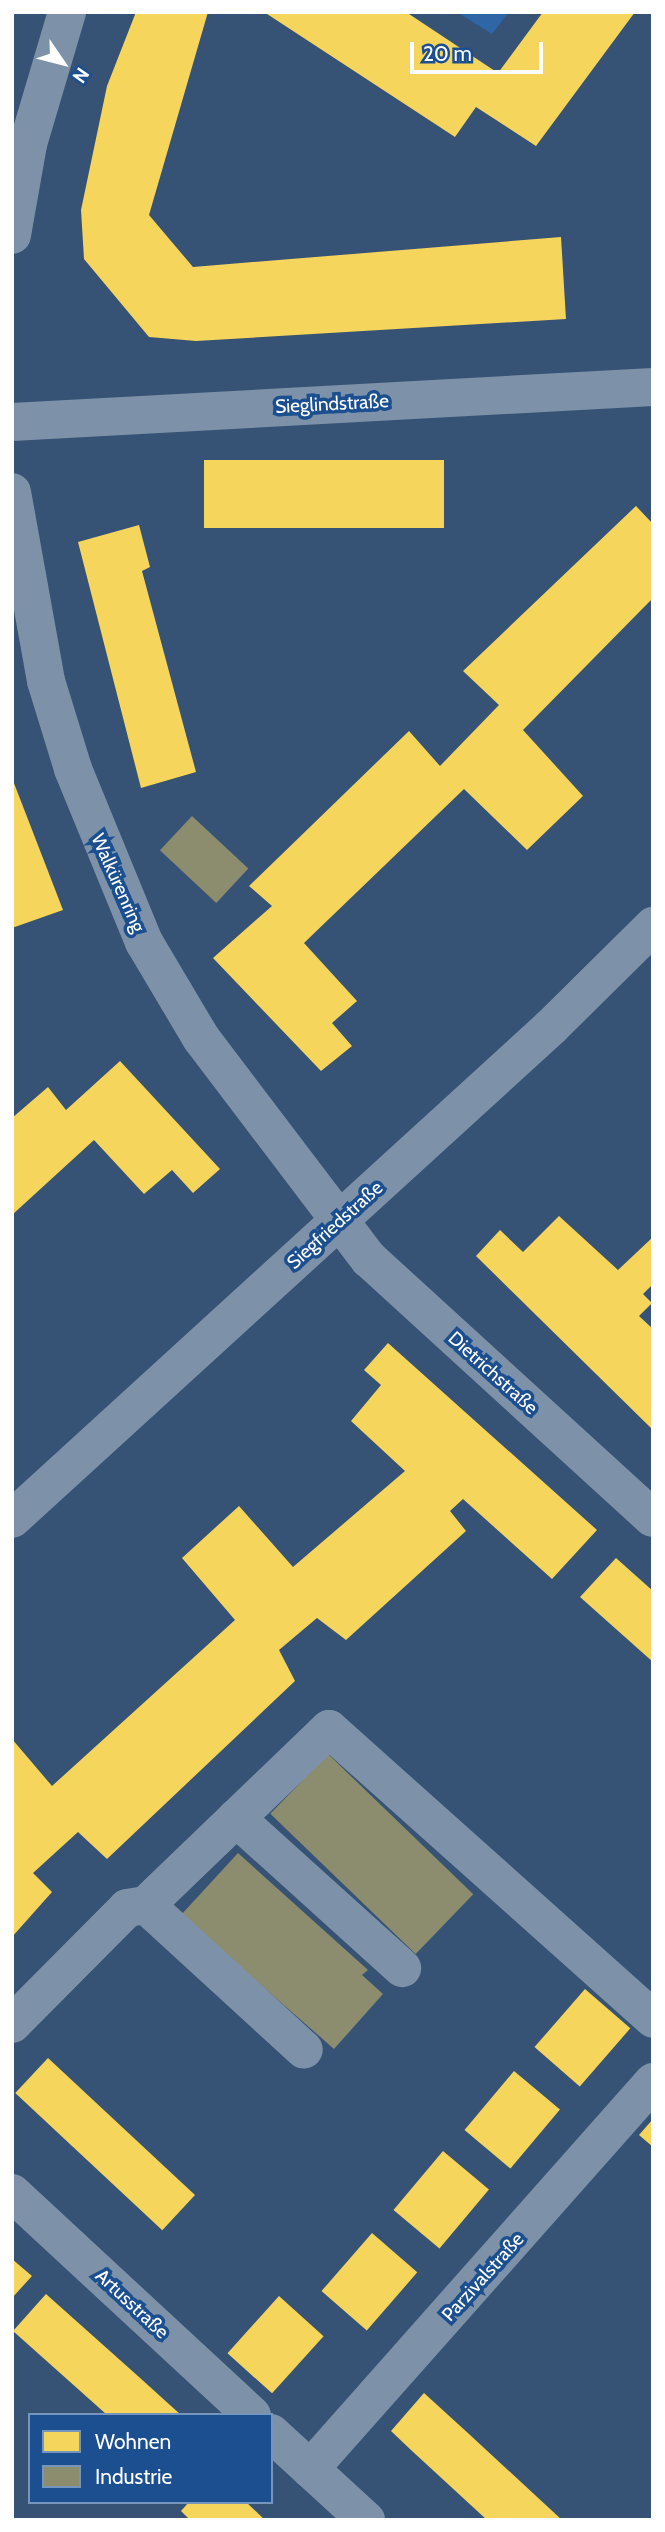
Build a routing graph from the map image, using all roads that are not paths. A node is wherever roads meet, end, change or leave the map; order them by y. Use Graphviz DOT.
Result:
graph roads {
  1 [pos="66,12"];
  2 [pos="12,235"];
  3 [pos="653,387"];
  4 [pos="12,422"];
  5 [pos="12,492"];
  6 [pos="653,926"];
  7 [pos="338,1223"];
  8 [pos="653,1518"];
  9 [pos="12,1520"];
  10 [pos="236,1818"];
  11 [pos="146,1905"];
  12 [pos="402,1968"];
  13 [pos="653,2019"];
  14 [pos="12,2024"];
  15 [pos="304,2050"];
  16 [pos="653,2082"];
  17 [pos="12,2193"];
  18 [pos="250,2413"];
  19 [pos="273,2435"];
  20 [pos="310,2469"];
  21 [pos="366,2520"];
  1 -- 2 [label="street"];
  3 -- 4 [label="street, Sieglindstraße"];
  5 -- 7 [label="street, Walkürenring"];
  6 -- 7 [label="street, Siegfriedstraße"];
  7 -- 8 [label="street, Dietrichstraße"];
  7 -- 9 [label="street, Siegfriedstraße"];
  10 -- 11 [label="street"];
  10 -- 12 [label="street"];
  10 -- 13 [label="street"];
  11 -- 14 [label="street"];
  11 -- 15 [label="street"];
  16 -- 20 [label="street, Parzivalstraße"];
  17 -- 18 [label="street, Artusstraße"];
  19 -- 20 [label="street"];
  20 -- 21 [label="street"];
}
